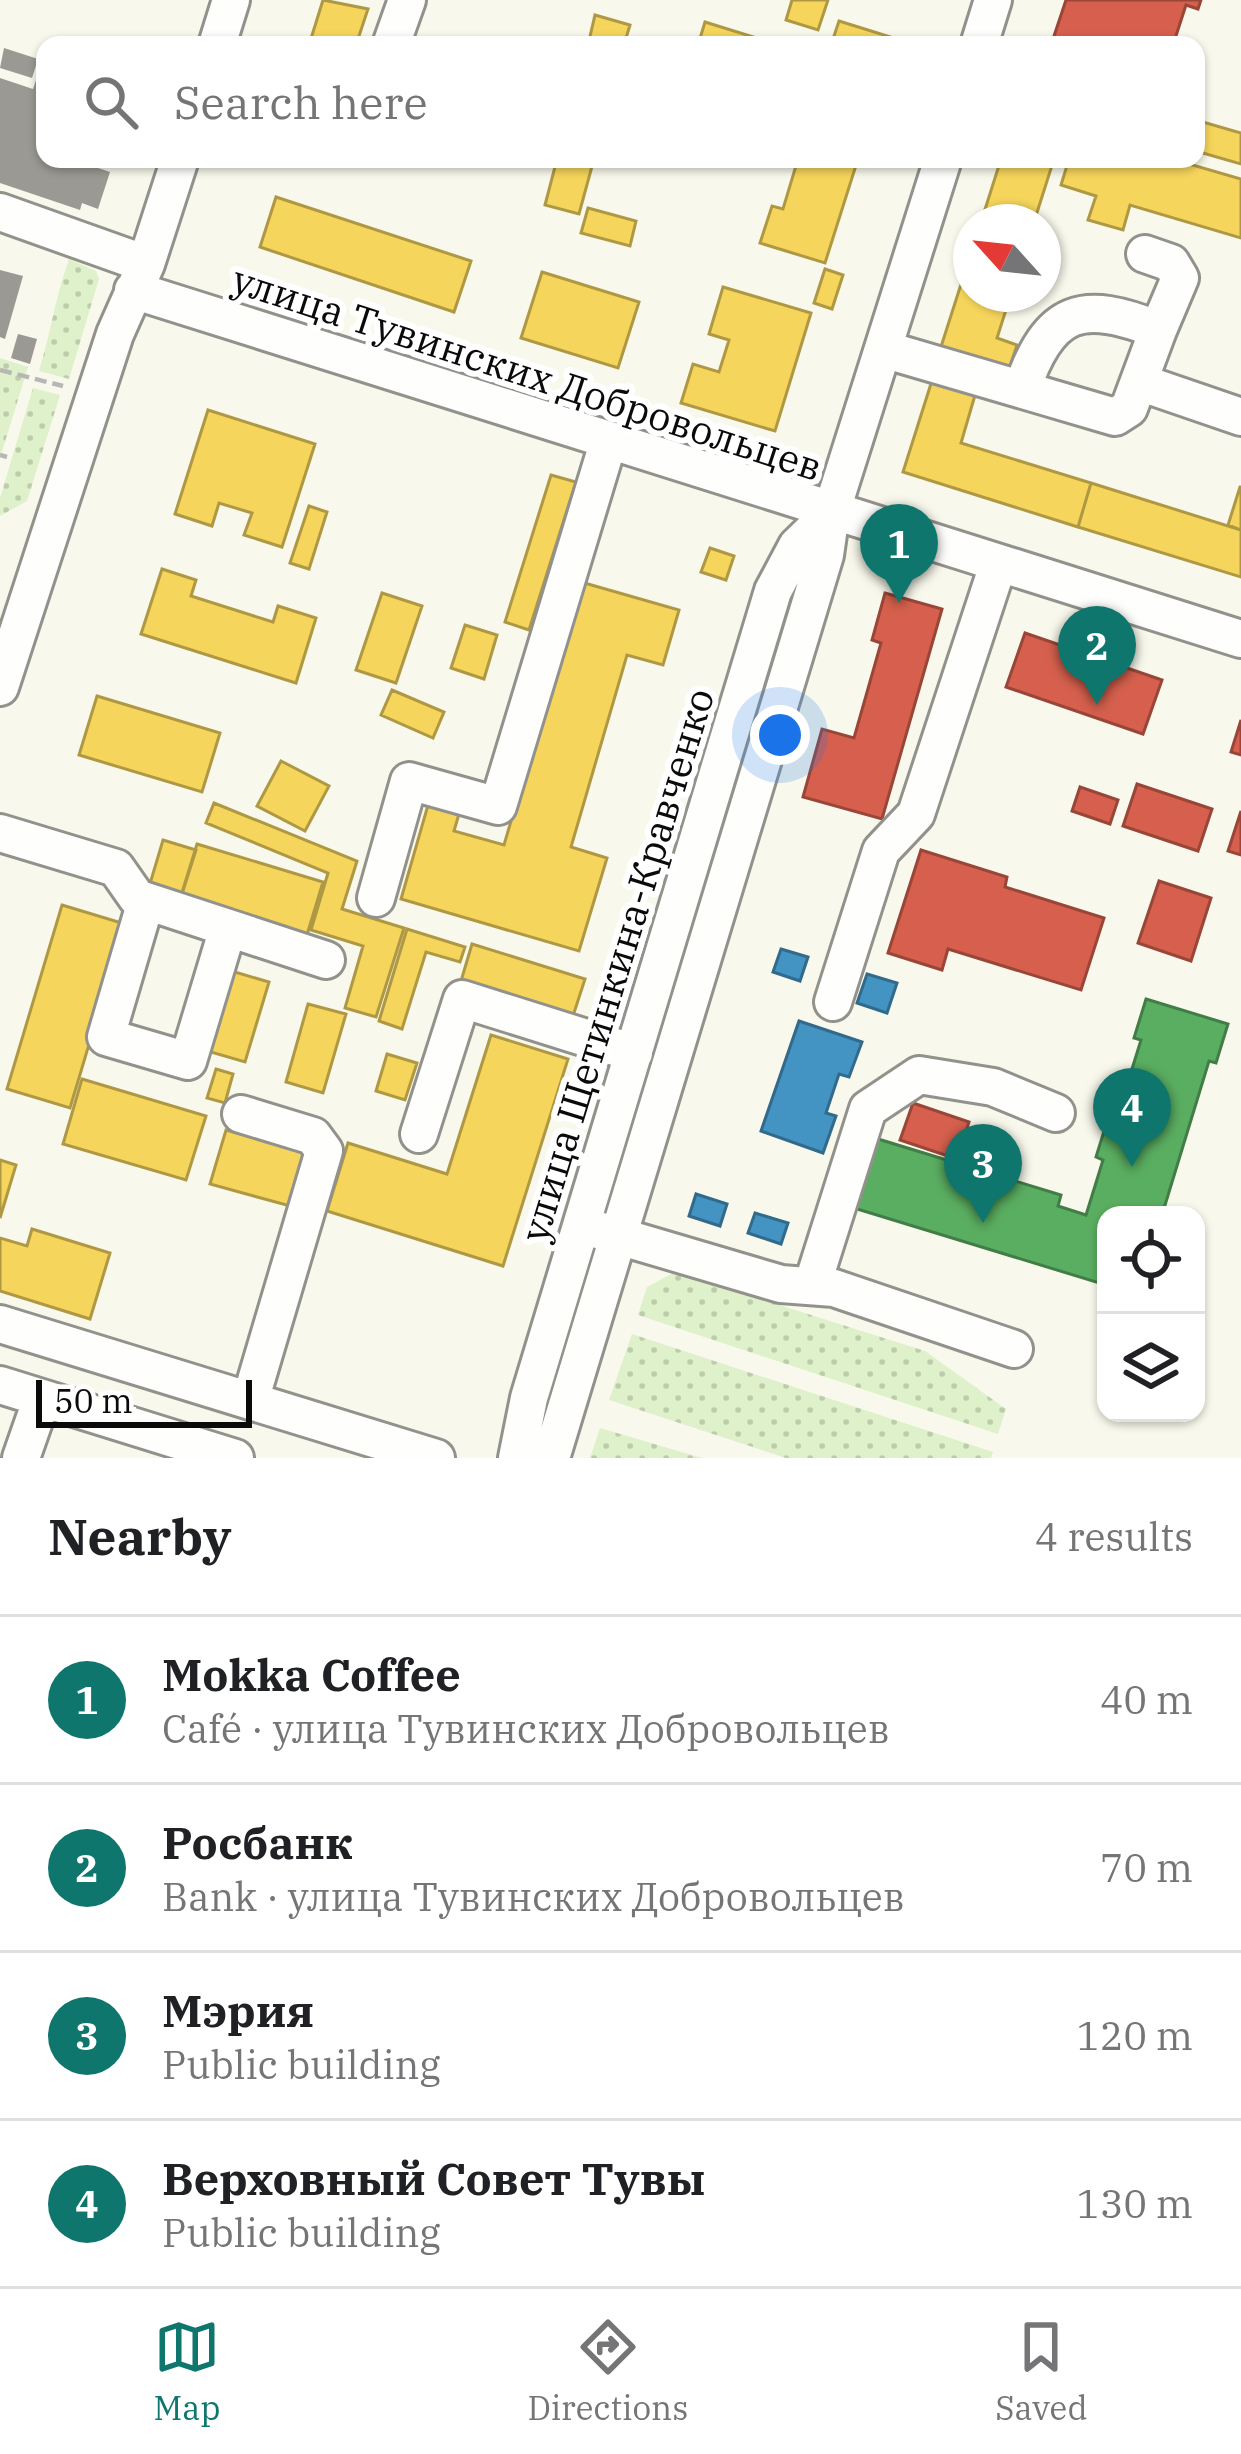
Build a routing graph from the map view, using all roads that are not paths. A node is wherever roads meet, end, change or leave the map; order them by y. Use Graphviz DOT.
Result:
graph roads {
  1 [pos="231,0"];
  2 [pos="407,0"];
  3 [pos="993,0"];
  4 [pos="220,36"];
  5 [pos="394,36"];
  6 [pos="982,36"];
  7 [pos="177,168"];
  8 [pos="940,168"];
  9 [pos="0,212"];
  10 [pos="1145,254"];
  11 [pos="139,277"];
  12 [pos="1158,330"];
  13 [pos="883,349"];
  14 [pos="1138,382"];
  15 [pos="1022,389"];
  16 [pos="1241,417"];
  17 [pos="608,443"];
  18 [pos="831,514"];
  19 [pos="998,565"];
  20 [pos="1241,639"];
  21 [pos="0,687"];
  22 [pos="0,833"];
  23 [pos="376,898"];
  24 [pos="146,901"];
  25 [pos="228,928"];
  26 [pos="326,960"];
  27 [pos="833,1002"];
  28 [pos="634,1053"];
  29 [pos="1056,1113"];
  30 [pos="241,1114"];
  31 [pos="419,1134"];
  32 [pos="583,1225"];
  33 [pos="618,1237"];
  34 [pos="812,1286"];
  35 [pos="0,1324"];
  36 [pos="1014,1348"];
  37 [pos="0,1384"];
  38 [pos="42,1398"];
  39 [pos="250,1401"];
  40 [pos="21,1458"];
  41 [pos="235,1458"];
  42 [pos="436,1458"];
  43 [pos="517,1458"];
  44 [pos="551,1458"];
  1 -- 4 [label="street"];
  2 -- 5 [label="street"];
  3 -- 6 [label="street"];
  7 -- 11 [label="street"];
  8 -- 13 [label="street, улица Щетинкина-Кравченко"];
  9 -- 11 [label="street, улица Тувинских Добровольцев"];
  10 -- 12 [label="street"];
  11 -- 17 [label="street, улица Тувинских Добровольцев"];
  11 -- 21 [label="street"];
  12 -- 14 [label="street"];
  12 -- 15 [label="street"];
  13 -- 15 [label="street"];
  13 -- 18 [label="street, улица Щетинкина-Кравченко"];
  14 -- 15 [label="street"];
  14 -- 16 [label="street"];
  17 -- 18 [label="street, улица Тувинских Добровольцев"];
  17 -- 23 [label="street"];
  18 -- 19 [label="street, улица Тувинских Добровольцев"];
  18 -- 28 [label="street, улица Щетинкина-Кравченко"];
  18 -- 33 [label="street, улица Щетинкина-Кравченко"];
  19 -- 20 [label="street, улица Тувинских Добровольцев"];
  19 -- 27 [label="street"];
  22 -- 24 [label="street"];
  24 -- 25 [label="street"];
  24 -- 25 [label="street"];
  25 -- 26 [label="street"];
  28 -- 31 [label="street"];
  28 -- 32 [label="street, улица Щетинкина-Кравченко"];
  29 -- 34 [label="street"];
  30 -- 39 [label="street"];
  32 -- 33 [label="street"];
  32 -- 43 [label="street, улица Щетинкина-Кравченко"];
  33 -- 34 [label="street"];
  33 -- 44 [label="street, улица Щетинкина-Кравченко"];
  34 -- 36 [label="street"];
  35 -- 39 [label="street"];
  37 -- 38 [label="street"];
  38 -- 40 [label="street"];
  38 -- 41 [label="street"];
  39 -- 42 [label="street"];
}
